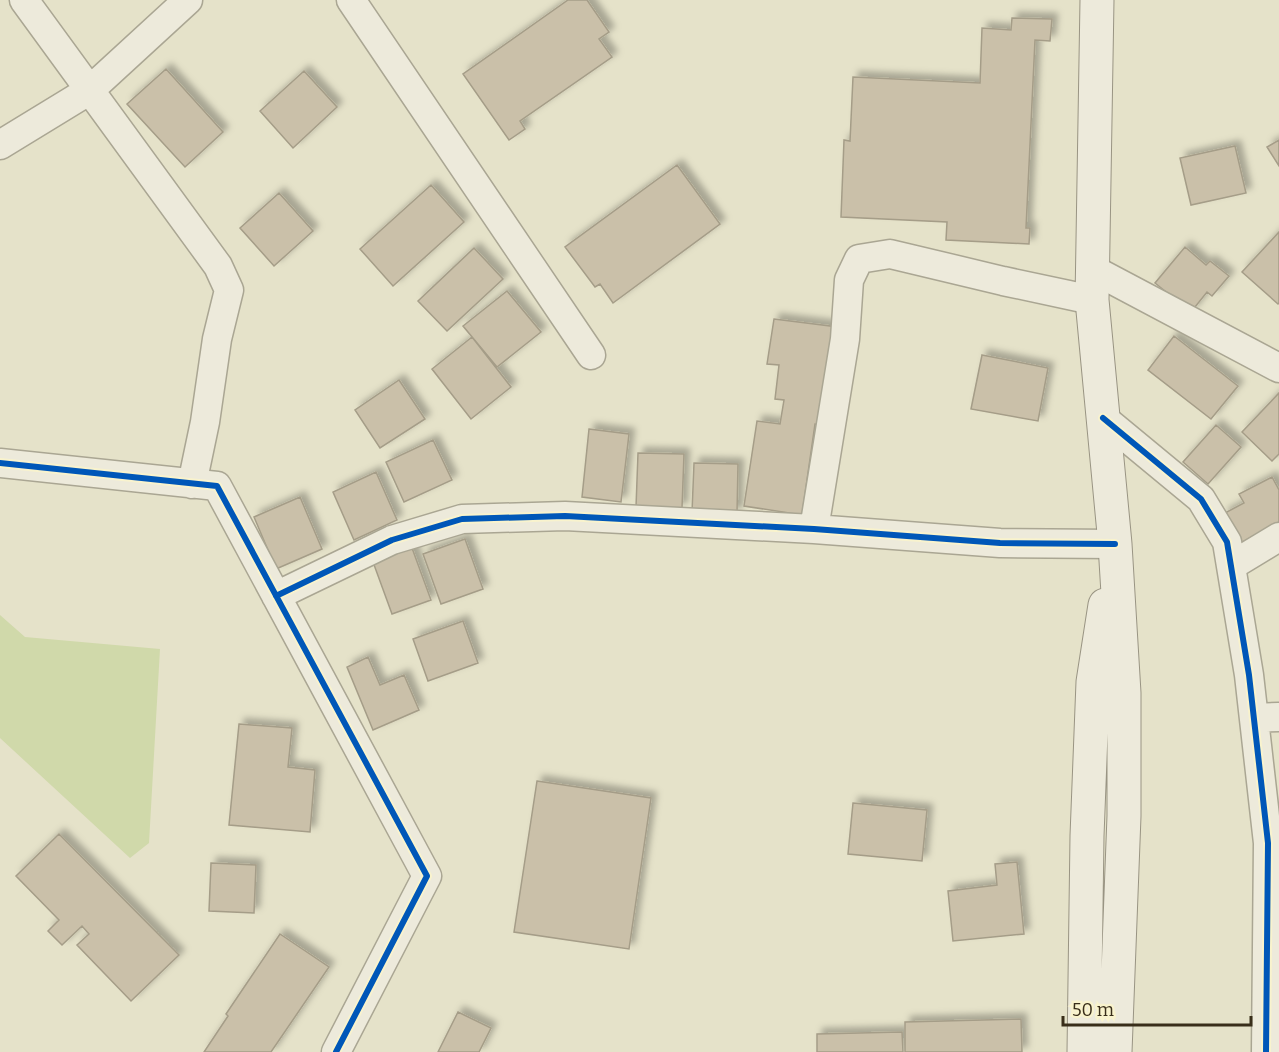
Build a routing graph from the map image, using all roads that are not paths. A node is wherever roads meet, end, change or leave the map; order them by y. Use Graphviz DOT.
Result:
graph roads {
  1 [pos="24,0"];
  2 [pos="188,0"];
  3 [pos="351,0"];
  4 [pos="1097,0"];
  5 [pos="90,90"];
  6 [pos="0,145"];
  7 [pos="1092,285"];
  8 [pos="591,355"];
  9 [pos="1279,368"];
  10 [pos="1103,418"];
  11 [pos="0,463"];
  12 [pos="192,484"];
  13 [pos="814,529"];
  14 [pos="1279,537"];
  15 [pos="1115,544"];
  16 [pos="1231,566"];
  17 [pos="276,596"];
  18 [pos="1266,717"];
  19 [pos="1273,866"];
  20 [pos="1271,1034"];
  21 [pos="336,1052"];
  22 [pos="1084,1052"];
  23 [pos="1115,1052"];
  1 -- 5 [label="street"];
  2 -- 5 [label="street"];
  3 -- 8 [label="street"];
  4 -- 7 [label="main road"];
  5 -- 6 [label="street"];
  5 -- 12 [label="street"];
  7 -- 9 [label="street"];
  7 -- 10 [label="main road"];
  7 -- 13 [label="street"];
  10 -- 15 [label="main road"];
  10 -- 16 [label="street"];
  11 -- 12 [label="street"];
  12 -- 17 [label="street"];
  13 -- 15 [label="street"];
  13 -- 17 [label="street"];
  14 -- 16 [label="street"];
  15 -- 22 [label="main road"];
  15 -- 23 [label="main road"];
  16 -- 18 [label="street"];
  17 -- 21 [label="street"];
  18 -- 19 [label="street"];
  19 -- 20 [label="street"];
}
